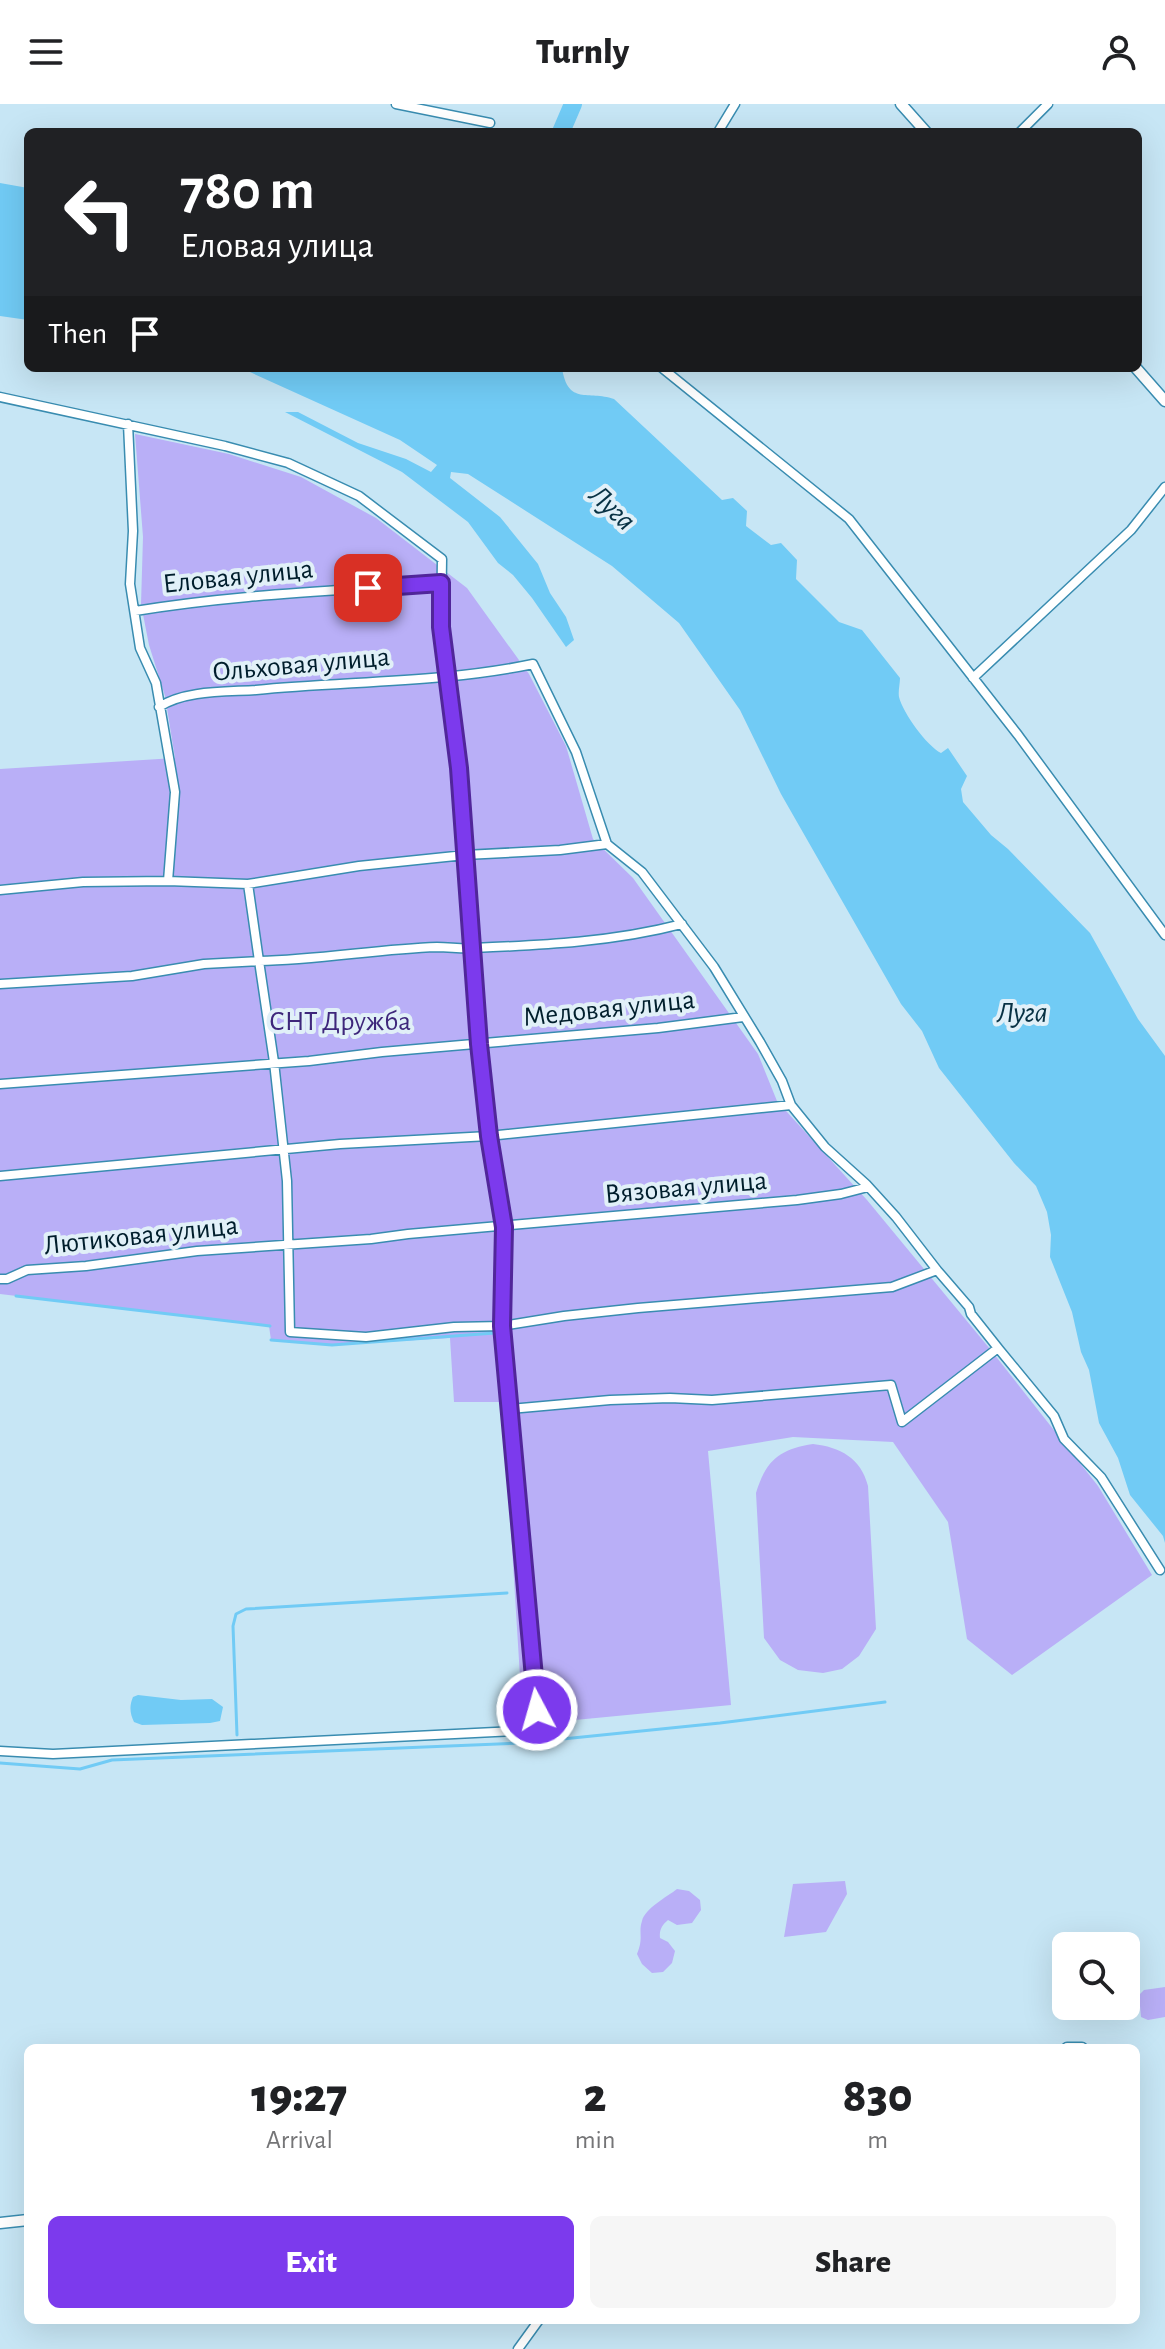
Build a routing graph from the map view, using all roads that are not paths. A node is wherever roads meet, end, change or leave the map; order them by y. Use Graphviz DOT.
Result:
graph roads {
  1 [pos="396,104"];
  2 [pos="735,104"];
  3 [pos="901,104"];
  4 [pos="1048,104"];
  5 [pos="490,123"];
  6 [pos="720,128"];
  7 [pos="922,128"];
  8 [pos="1024,128"];
  9 [pos="667,372"];
  10 [pos="1140,372"];
  11 [pos="0,397"];
  12 [pos="1165,401"];
  13 [pos="128,424"];
  14 [pos="1165,487"];
  15 [pos="441,583"];
  16 [pos="135,611"];
  17 [pos="449,676"];
  18 [pos="973,678"];
  19 [pos="159,707"];
  20 [pos="607,844"];
  21 [pos="465,855"];
  22 [pos="168,881"];
  23 [pos="248,884"];
  24 [pos="0,890"];
  25 [pos="682,924"];
  26 [pos="1165,935"];
  27 [pos="471,949"];
  28 [pos="259,961"];
  29 [pos="0,984"];
  30 [pos="743,1017"];
  31 [pos="479,1044"];
  32 [pos="274,1062"];
  33 [pos="0,1084"];
  34 [pos="791,1105"];
  35 [pos="489,1136"];
  36 [pos="284,1150"];
  37 [pos="0,1176"];
  38 [pos="868,1187"];
  39 [pos="506,1227"];
  40 [pos="289,1244"];
  41 [pos="937,1270"];
  42 [pos="0,1279"];
  43 [pos="502,1326"];
  44 [pos="998,1348"];
  45 [pos="510,1409"];
  46 [pos="1160,1570"];
  47 [pos="534,1730"];
  48 [pos="532,1742"];
  49 [pos="0,1751"];
  50 [pos="24,2220"];
  51 [pos="0,2223"];
  52 [pos="536,2324"];
  53 [pos="518,2349"];
  1 -- 5 [label="street"];
  2 -- 6 [label="street"];
  3 -- 7 [label="street"];
  4 -- 8 [label="street"];
  9 -- 18 [label="street"];
  10 -- 12 [label="street"];
  11 -- 13 [label="street"];
  13 -- 15 [label="street"];
  13 -- 16 [label="street"];
  14 -- 18 [label="street"];
  15 -- 16 [label="street, Еловая улица"];
  15 -- 17 [label="street"];
  16 -- 19 [label="street"];
  17 -- 19 [label="street, Ольховая улица"];
  17 -- 20 [label="street, Ольховая улица"];
  17 -- 21 [label="street"];
  18 -- 26 [label="street"];
  19 -- 22 [label="street"];
  20 -- 21 [label="street"];
  20 -- 25 [label="street"];
  21 -- 23 [label="street"];
  21 -- 27 [label="street"];
  22 -- 23 [label="street"];
  22 -- 24 [label="street"];
  23 -- 28 [label="street"];
  25 -- 27 [label="street"];
  25 -- 30 [label="street"];
  27 -- 28 [label="street"];
  27 -- 31 [label="street"];
  28 -- 29 [label="street"];
  28 -- 32 [label="street"];
  30 -- 31 [label="street, Медовая улица"];
  30 -- 34 [label="street"];
  31 -- 32 [label="street, Медовая улица"];
  31 -- 35 [label="street"];
  32 -- 33 [label="street, Медовая улица"];
  32 -- 36 [label="street"];
  34 -- 35 [label="street"];
  34 -- 38 [label="street"];
  35 -- 36 [label="street"];
  35 -- 39 [label="street"];
  36 -- 37 [label="street"];
  36 -- 40 [label="street"];
  38 -- 39 [label="street, Вязовая улица"];
  38 -- 41 [label="street"];
  39 -- 40 [label="street, Вязовая улица"];
  39 -- 43 [label="street"];
  40 -- 42 [label="street, Лютиковая улица"];
  40 -- 43 [label="street"];
  41 -- 43 [label="street"];
  41 -- 44 [label="street"];
  43 -- 45 [label="street"];
  44 -- 45 [label="street"];
  44 -- 46 [label="street"];
  45 -- 47 [label="street"];
  47 -- 48 [label="street"];
  47 -- 49 [label="street"];
  50 -- 51 [label="street"];
  52 -- 53 [label="street"];
}
